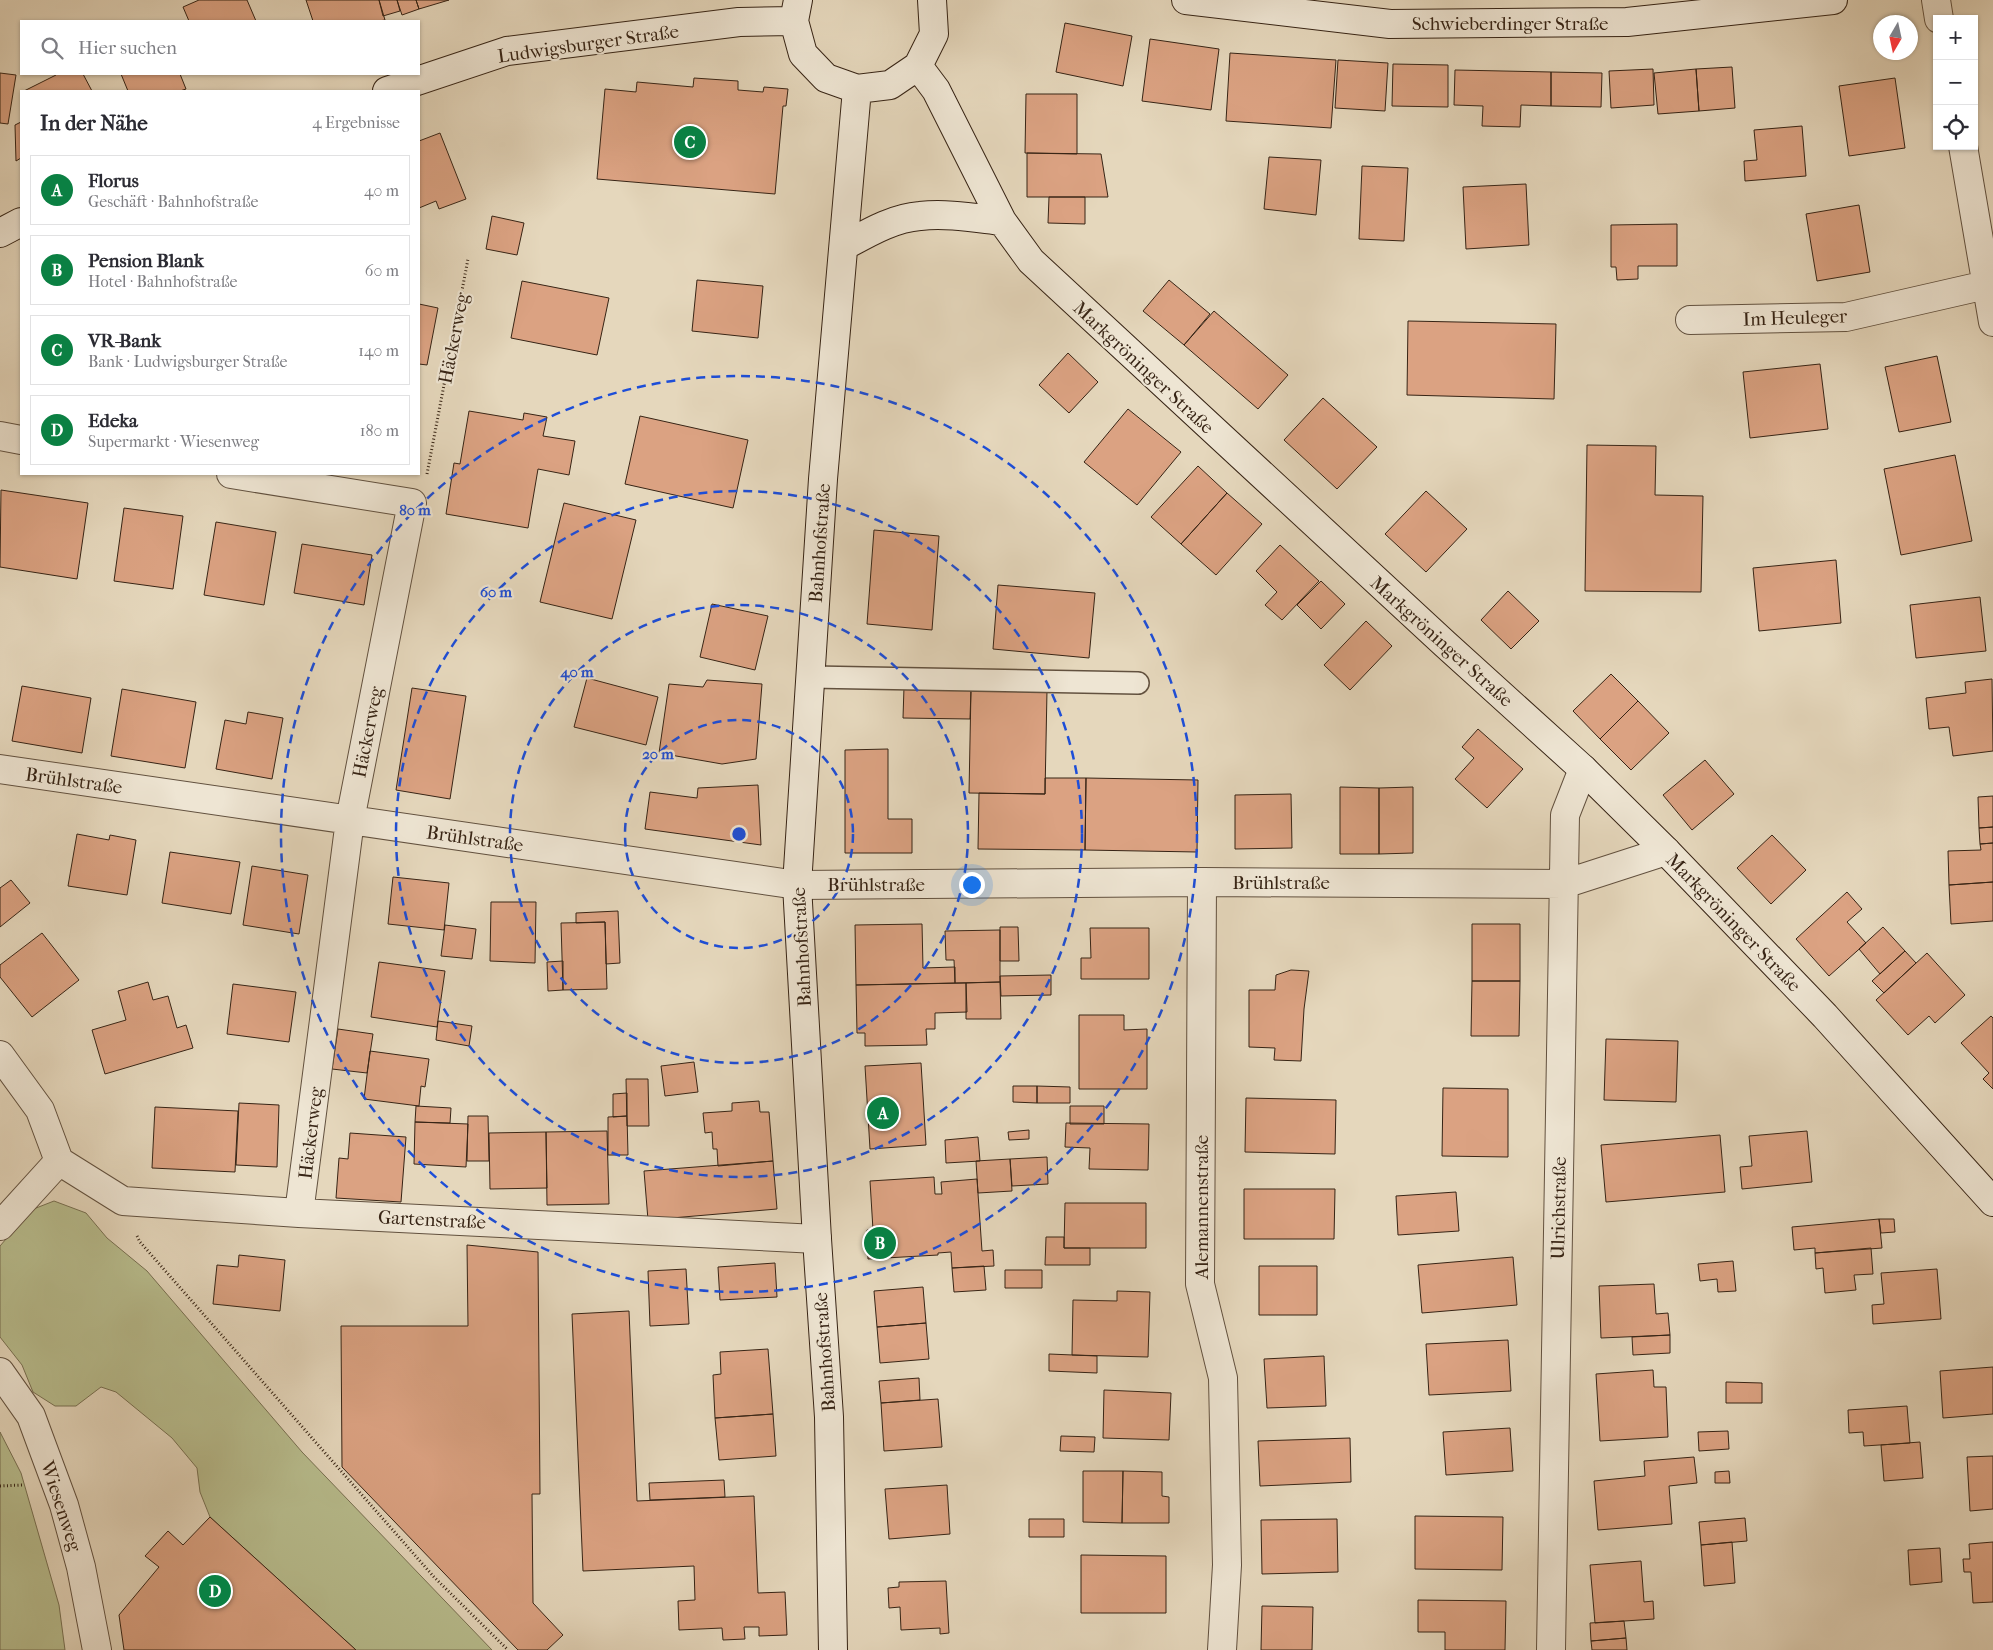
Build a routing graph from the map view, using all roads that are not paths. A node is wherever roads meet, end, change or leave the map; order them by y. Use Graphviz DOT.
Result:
graph roads {
  1 [pos="932,0"];
  2 [pos="1186,0"];
  3 [pos="1833,0"];
  4 [pos="1936,0"];
  5 [pos="796,11"];
  6 [pos="1939,15"];
  7 [pos="918,66"];
  8 [pos="857,89"];
  9 [pos="390,90"];
  10 [pos="1964,150"];
  11 [pos="1983,204"];
  12 [pos="1002,221"];
  13 [pos="844,246"];
  14 [pos="1986,285"];
  15 [pos="1690,320"];
  16 [pos="1993,322"];
  17 [pos="0,436"];
  18 [pos="20,440"];
  19 [pos="237,475"];
  20 [pos="811,677"];
  21 [pos="1138,683"];
  22 [pos="0,769"];
  23 [pos="1583,769"];
  24 [pos="350,820"];
  25 [pos="1666,851"];
  26 [pos="1202,882"];
  27 [pos="1564,884"];
  28 [pos="797,885"];
  29 [pos="0,1055"];
  30 [pos="60,1161"];
  31 [pos="1993,1202"];
  32 [pos="299,1213"];
  33 [pos="0,1226"];
  34 [pos="817,1239"];
  35 [pos="0,1372"];
  36 [pos="97,1650"];
  37 [pos="833,1650"];
  38 [pos="1222,1650"];
  39 [pos="1551,1650"];
  1 -- 7 [label="street"];
  2 -- 3 [label="street, Schwieberdinger Straße"];
  4 -- 6 [label="street"];
  5 -- 8 [label="street"];
  5 -- 9 [label="street, Ludwigsburger Straße"];
  7 -- 8 [label="street"];
  7 -- 12 [label="street, Markgröninger Straße"];
  8 -- 13 [label="street, Bahnhofstraße"];
  10 -- 11 [label="street"];
  11 -- 14 [label="street"];
  12 -- 13 [label="street"];
  12 -- 23 [label="street, Markgröninger Straße"];
  13 -- 20 [label="street, Bahnhofstraße"];
  14 -- 15 [label="street, Im Heuleger"];
  14 -- 16 [label="street"];
  17 -- 18 [label="street"];
  19 -- 24 [label="street, Häckerweg"];
  20 -- 21 [label="lane"];
  20 -- 28 [label="street, Bahnhofstraße"];
  22 -- 24 [label="street, Brühlstraße"];
  23 -- 25 [label="street, Markgröninger Straße"];
  23 -- 27 [label="street, Ulrichstraße"];
  24 -- 28 [label="street, Brühlstraße"];
  24 -- 32 [label="street, Häckerweg"];
  25 -- 27 [label="street, Brühlstraße"];
  25 -- 31 [label="street, Markgröninger Straße"];
  26 -- 27 [label="street, Brühlstraße"];
  26 -- 28 [label="street, Brühlstraße"];
  26 -- 38 [label="street, Alemannenstraße"];
  27 -- 39 [label="street, Ulrichstraße"];
  28 -- 34 [label="street, Bahnhofstraße"];
  29 -- 30 [label="street"];
  30 -- 32 [label="street, Gartenstraße"];
  30 -- 33 [label="street"];
  32 -- 34 [label="street, Gartenstraße"];
  34 -- 37 [label="street, Bahnhofstraße"];
  35 -- 36 [label="street, Wiesenweg"];
}
